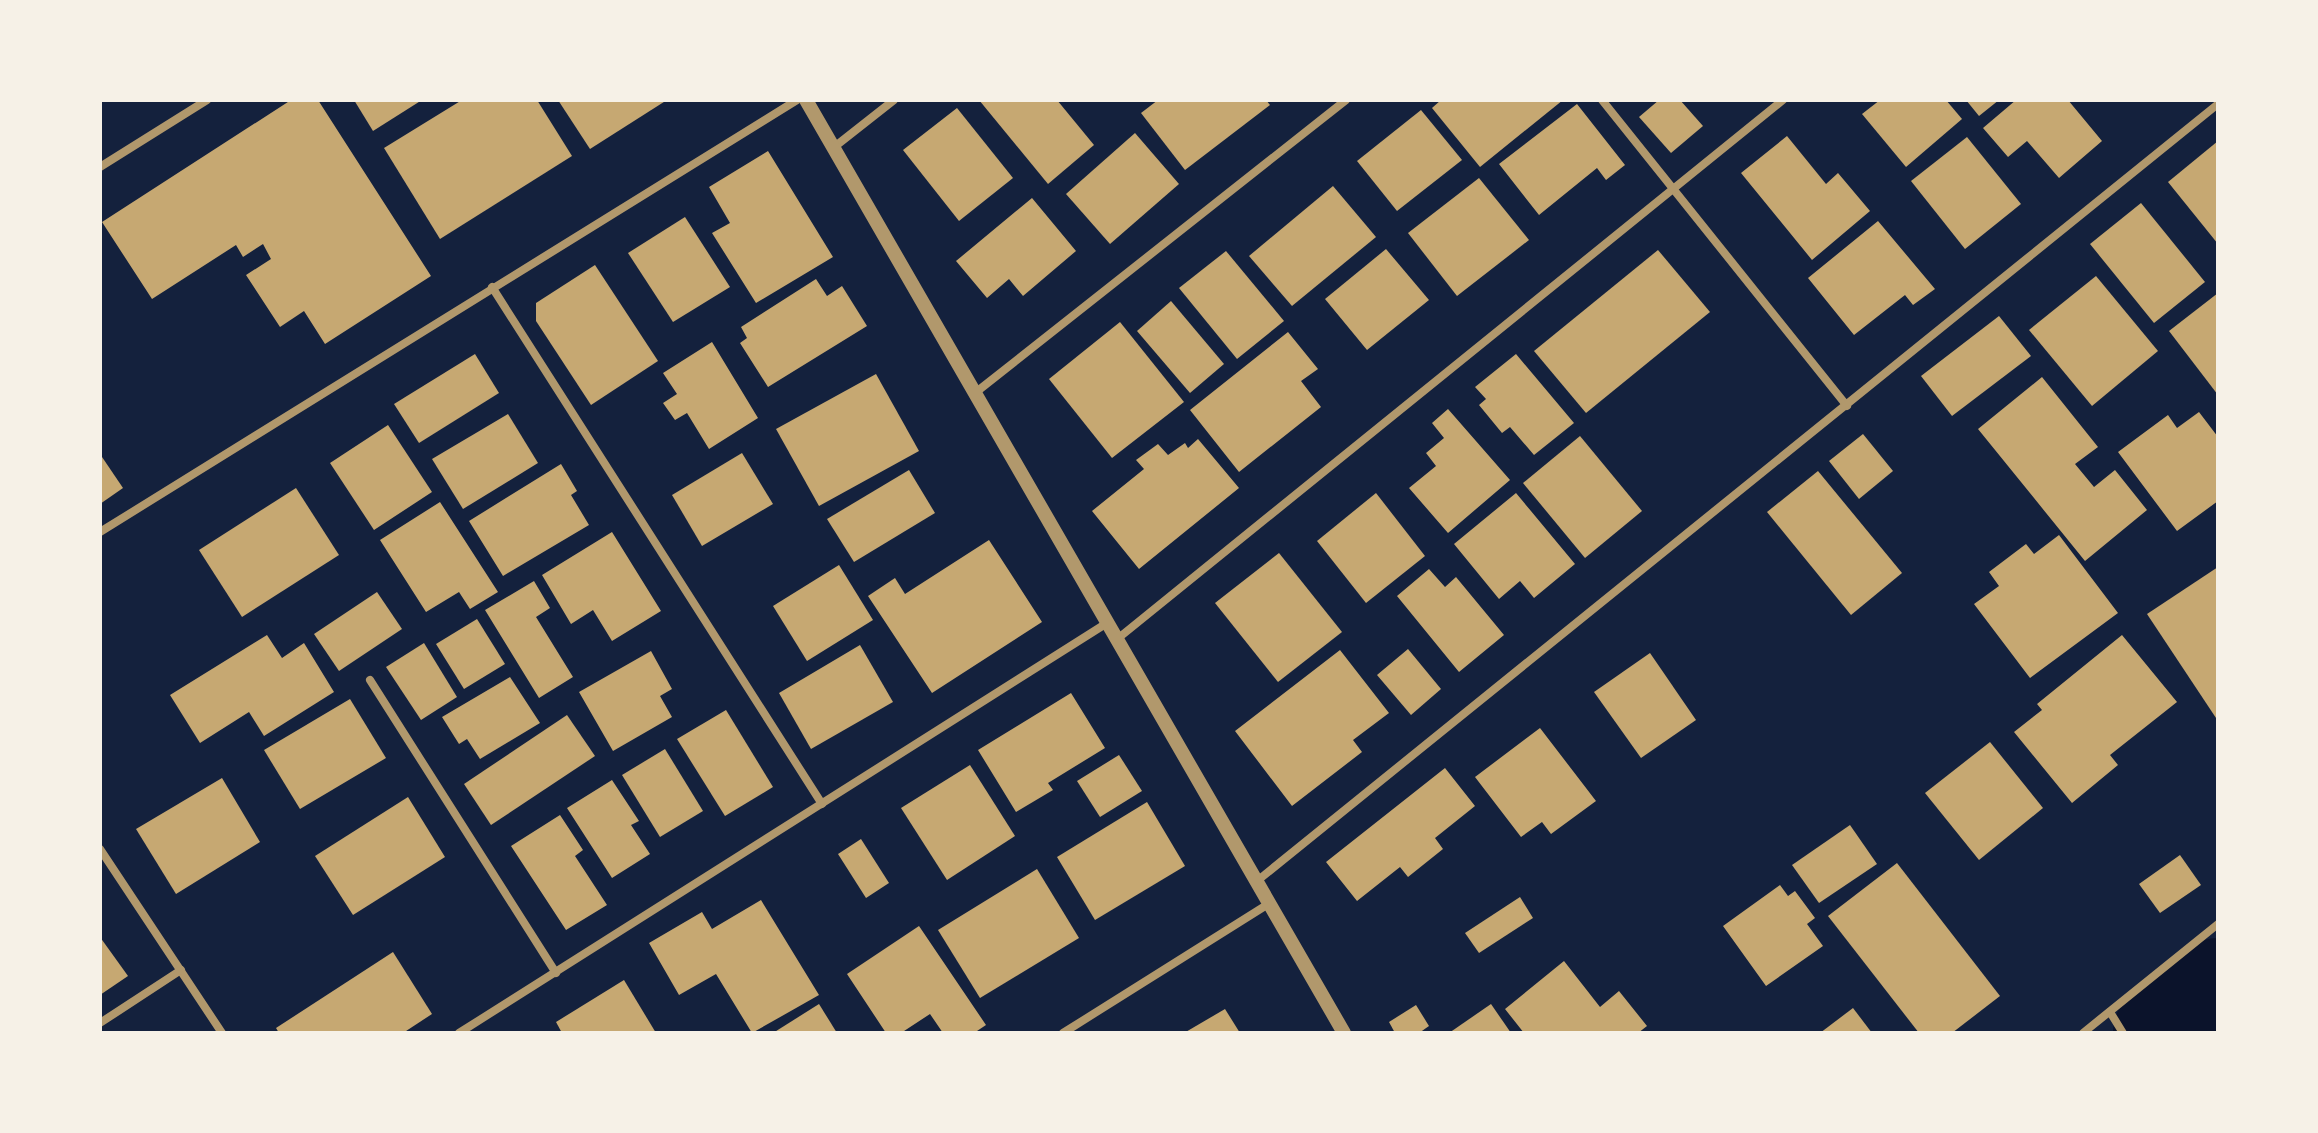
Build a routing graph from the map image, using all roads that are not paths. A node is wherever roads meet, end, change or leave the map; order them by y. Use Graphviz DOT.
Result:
graph roads {
  1 [pos="207,100"];
  2 [pos="797,100"];
  3 [pos="806,100"];
  4 [pos="894,100"];
  5 [pos="1346,100"];
  6 [pos="1602,100"];
  7 [pos="1783,100"];
  8 [pos="2218,104"];
  9 [pos="833,148"];
  10 [pos="100,167"];
  11 [pos="1673,188"];
  12 [pos="492,287"];
  13 [pos="975,393"];
  14 [pos="1847,406"];
  15 [pos="100,532"];
  16 [pos="1107,623"];
  17 [pos="1116,640"];
  18 [pos="370,680"];
  19 [pos="822,804"];
  20 [pos="100,849"];
  21 [pos="1257,881"];
  22 [pos="1271,903"];
  23 [pos="2218,924"];
  24 [pos="181,970"];
  25 [pos="556,973"];
  26 [pos="2110,1012"];
  27 [pos="100,1023"];
  28 [pos="222,1033"];
  29 [pos="459,1033"];
  30 [pos="1063,1033"];
  31 [pos="1344,1033"];
  32 [pos="2083,1033"];
  33 [pos="2123,1033"];
  1 -- 10 [label="street"];
  2 -- 12 [label="street"];
  3 -- 9 [label="street"];
  4 -- 9 [label="street"];
  5 -- 13 [label="street"];
  6 -- 11 [label="street"];
  7 -- 11 [label="street"];
  8 -- 14 [label="street"];
  9 -- 13 [label="street"];
  11 -- 14 [label="street"];
  11 -- 17 [label="street"];
  12 -- 15 [label="street"];
  12 -- 19 [label="street"];
  13 -- 16 [label="street"];
  14 -- 21 [label="street"];
  16 -- 17 [label="street"];
  16 -- 19 [label="street"];
  17 -- 21 [label="street"];
  18 -- 25 [label="street"];
  19 -- 25 [label="street"];
  20 -- 24 [label="street"];
  21 -- 22 [label="street"];
  22 -- 30 [label="street"];
  22 -- 31 [label="street"];
  23 -- 26 [label="street"];
  24 -- 27 [label="street"];
  24 -- 28 [label="street"];
  25 -- 29 [label="street"];
  26 -- 32 [label="street"];
  26 -- 33 [label="street"];
}
